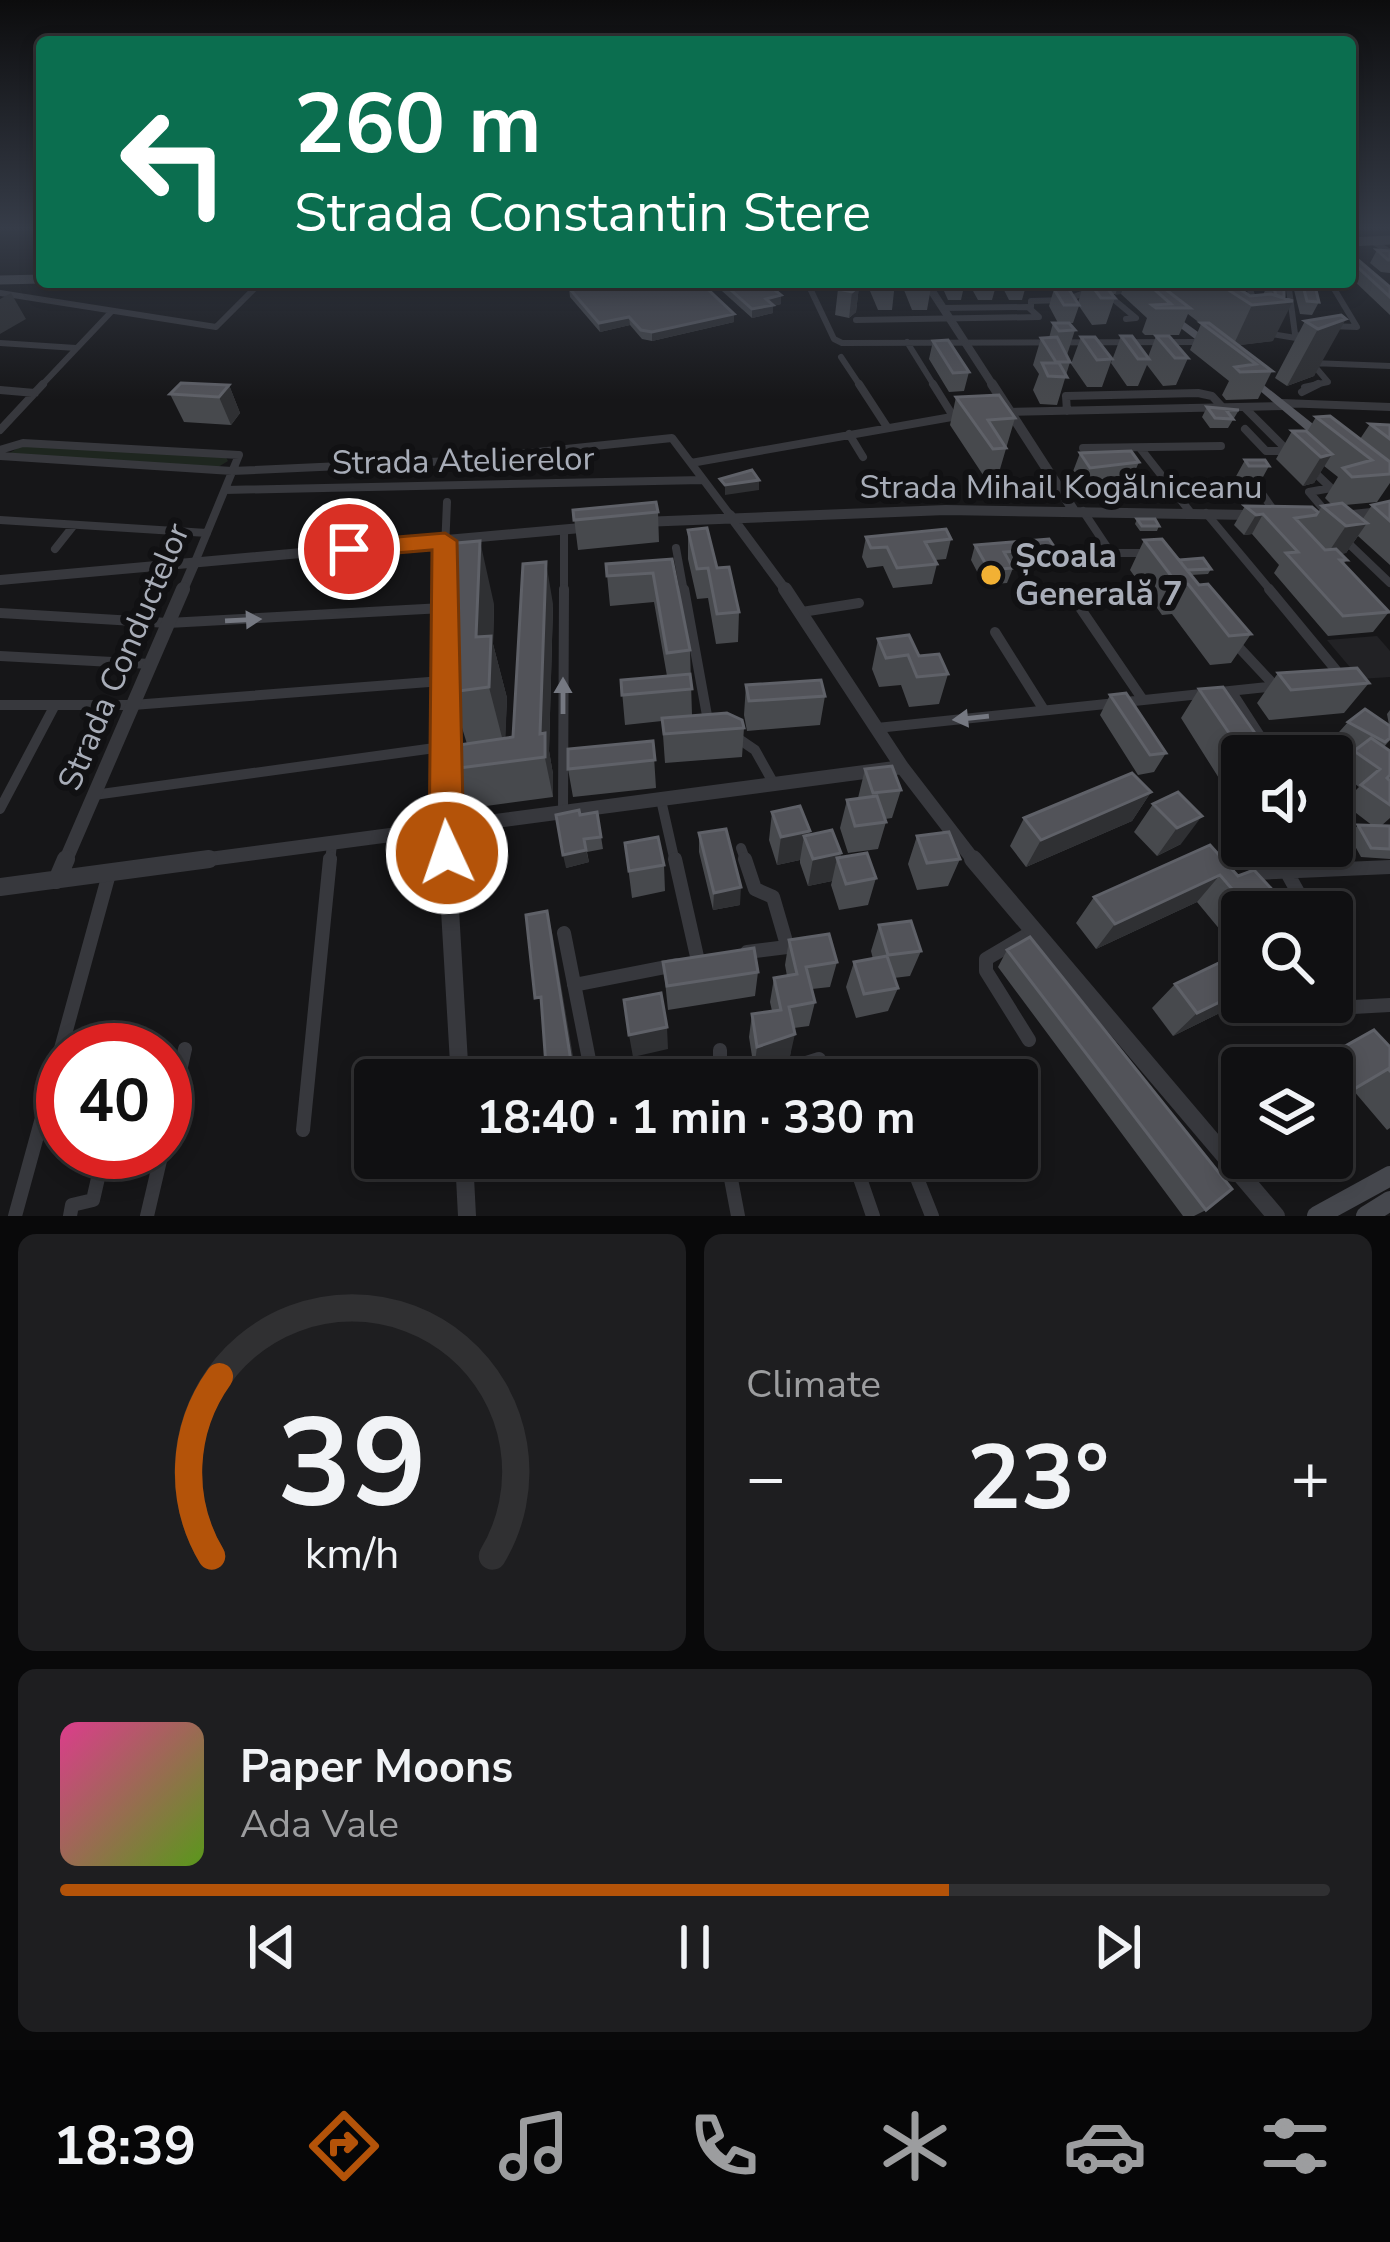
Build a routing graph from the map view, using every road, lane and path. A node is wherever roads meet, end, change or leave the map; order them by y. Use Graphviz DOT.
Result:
graph roads {
  1 [pos="256,288"];
  2 [pos="810,288"];
  3 [pos="930,288"];
  4 [pos="1249,288"];
  5 [pos="1289,288"];
  6 [pos="1334,288"];
  7 [pos="0,293"];
  8 [pos="1240,305"];
  9 [pos="1162,308"];
  10 [pos="112,311"];
  11 [pos="946,313"];
  12 [pos="1126,319"];
  13 [pos="856,320"];
  14 [pos="1295,321"];
  15 [pos="1307,323"];
  16 [pos="1256,329"];
  17 [pos="1308,340"];
  18 [pos="908,342"];
  19 [pos="965,342"];
  20 [pos="1206,342"];
  21 [pos="0,343"];
  22 [pos="76,348"];
  23 [pos="1217,352"];
  24 [pos="841,357"];
  25 [pos="1312,363"];
  26 [pos="1235,365"];
  27 [pos="1390,366"];
  28 [pos="0,390"];
  29 [pos="1302,392"];
  30 [pos="35,393"];
  31 [pos="1284,405"];
  32 [pos="1390,406"];
  33 [pos="1246,408"];
  34 [pos="1224,409"];
  35 [pos="1066,411"];
  36 [pos="1011,412"];
  37 [pos="953,416"];
  38 [pos="3,424"];
  39 [pos="887,427"];
  40 [pos="1245,429"];
  41 [pos="849,434"];
  42 [pos="1330,444"];
  43 [pos="1221,446"];
  44 [pos="1083,448"];
  45 [pos="1140,448"];
  46 [pos="0,451"];
  47 [pos="863,457"];
  48 [pos="451,461"];
  49 [pos="691,463"];
  50 [pos="1306,464"];
  51 [pos="232,471"];
  52 [pos="703,480"];
  53 [pos="1227,481"];
  54 [pos="448,485"];
  55 [pos="225,490"];
  56 [pos="447,502"];
  57 [pos="1078,511"];
  58 [pos="1390,511"];
  59 [pos="1191,513"];
  60 [pos="1207,513"];
  61 [pos="730,515"];
  62 [pos="1284,516"];
  63 [pos="1321,517"];
  64 [pos="0,520"];
  65 [pos="74,524"];
  66 [pos="622,524"];
  67 [pos="603,526"];
  68 [pos="564,529"];
  69 [pos="207,533"];
  70 [pos="445,541"];
  71 [pos="676,548"];
  72 [pos="55,549"];
  73 [pos="1155,557"];
  74 [pos="195,562"];
  75 [pos="0,580"];
  76 [pos="1390,583"];
  77 [pos="1072,596"];
  78 [pos="859,603"];
  79 [pos="443,608"];
  80 [pos="802,612"];
  81 [pos="0,613"];
  82 [pos="168,623"];
  83 [pos="1216,624"];
  84 [pos="443,626"];
  85 [pos="995,632"];
  86 [pos="442,644"];
  87 [pos="0,656"];
  88 [pos="150,664"];
  89 [pos="1333,680"];
  90 [pos="442,681"];
  91 [pos="1293,684"];
  92 [pos="1275,686"];
  93 [pos="1231,691"];
  94 [pos="1144,700"];
  95 [pos="0,705"];
  96 [pos="55,705"];
  97 [pos="133,705"];
  98 [pos="1043,710"];
  99 [pos="877,728"];
  100 [pos="1259,735"];
  101 [pos="442,747"];
  102 [pos="902,766"];
  103 [pos="774,784"];
  104 [pos="94,795"];
  105 [pos="661,800"];
  106 [pos="0,809"];
  107 [pos="563,813"];
  108 [pos="446,830"];
  109 [pos="332,844"];
  110 [pos="741,848"];
  111 [pos="1353,866"];
  112 [pos="1326,867"];
  113 [pos="1390,867"];
  114 [pos="1285,869"];
  115 [pos="109,873"];
  116 [pos="1256,873"];
  117 [pos="57,880"];
  118 [pos="0,887"];
  119 [pos="1297,891"];
  120 [pos="1032,932"];
  121 [pos="564,933"];
  122 [pos="787,945"];
  123 [pos="809,946"];
  124 [pos="701,961"];
  125 [pos="574,985"];
  126 [pos="1390,1005"];
  127 [pos="1353,1007"];
  128 [pos="1029,1040"];
  129 [pos="720,1050"];
  130 [pos="459,1059"];
  131 [pos="589,1059"];
  132 [pos="720,1059"];
  133 [pos="303,1130"];
  134 [pos="1390,1176"];
  135 [pos="98,1179"];
  136 [pos="156,1179"];
  137 [pos="465,1179"];
  138 [pos="731,1179"];
  139 [pos="860,1179"];
  140 [pos="917,1179"];
  141 [pos="1390,1201"];
  142 [pos="1277,1211"];
  143 [pos="15,1216"];
  144 [pos="70,1216"];
  145 [pos="147,1216"];
  146 [pos="467,1216"];
  147 [pos="738,1216"];
  148 [pos="873,1216"];
  149 [pos="932,1216"];
  150 [pos="1317,1216"];
  151 [pos="1366,1216"];
  1 -- 10 [label="street"];
  2 -- 18 [label="street"];
  3 -- 11 [label="street"];
  4 -- 8 [label="street"];
  5 -- 14 [label="street"];
  6 -- 17 [label="street"];
  7 -- 10 [label="street"];
  9 -- 20 [label="main road"];
  10 -- 22 [label="street"];
  11 -- 12 [label="street"];
  11 -- 13 [label="street"];
  11 -- 19 [label="street"];
  14 -- 15 [label="street"];
  14 -- 17 [label="street"];
  16 -- 17 [label="street"];
  17 -- 25 [label="street"];
  18 -- 19 [label="street"];
  18 -- 37 [label="street"];
  19 -- 20 [label="street"];
  19 -- 36 [label="street"];
  20 -- 23 [label="main road"];
  21 -- 22 [label="street"];
  22 -- 30 [label="street"];
  24 -- 39 [label="street"];
  25 -- 27 [label="street"];
  25 -- 29 [label="street"];
  26 -- 31 [label="main road"];
  28 -- 30 [label="street"];
  30 -- 38 [label="street"];
  31 -- 32 [label="street"];
  31 -- 33 [label="street"];
  31 -- 42 [label="main road"];
  33 -- 34 [label="street"];
  33 -- 40 [label="street"];
  34 -- 35 [label="street"];
  34 -- 35 [label="street"];
  35 -- 36 [label="street"];
  36 -- 37 [label="street"];
  36 -- 57 [label="street"];
  37 -- 39 [label="street"];
  39 -- 41 [label="street"];
  41 -- 47 [label="street"];
  41 -- 49 [label="street"];
  43 -- 45 [label="street"];
  44 -- 45 [label="street"];
  45 -- 59 [label="street"];
  46 -- 51 [label="street"];
  46 -- 51 [label="street, Strada Conductelor"];
  48 -- 49 [label="street"];
  48 -- 51 [label="street"];
  48 -- 54 [label="street"];
  49 -- 52 [label="street"];
  50 -- 63 [label="street"];
  51 -- 55 [label="street, Strada Conductelor"];
  52 -- 54 [label="street, Strada Atelierelor"];
  52 -- 61 [label="street"];
  53 -- 62 [label="street"];
  54 -- 55 [label="street, Strada Atelierelor"];
  55 -- 69 [label="street, Strada Conductelor"];
  56 -- 70 [label="street"];
  57 -- 59 [label="street, Strada Mihail Kogălniceanu"];
  57 -- 61 [label="street, Strada Mihail Kogălniceanu"];
  57 -- 73 [label="street"];
  58 -- 63 [label="street"];
  59 -- 60 [label="street, Strada Mihail Kogălniceanu"];
  60 -- 62 [label="street, Strada Mihail Kogălniceanu"];
  60 -- 89 [label="street"];
  61 -- 66 [label="street, Strada Mihail Kogălniceanu"];
  61 -- 80 [label="street"];
  63 -- 76 [label="street"];
  64 -- 65 [label="street"];
  65 -- 69 [label="street"];
  65 -- 72 [label="street"];
  67 -- 68 [label="street"];
  68 -- 70 [label="street"];
  107 -- 68 [label="street, one-way"];
  69 -- 74 [label="street, Strada Conductelor"];
  70 -- 74 [label="street"];
  70 -- 79 [label="street"];
  71 -- 103 [label="street"];
  74 -- 75 [label="street"];
  74 -- 82 [label="street, Strada Conductelor"];
  77 -- 94 [label="street"];
  78 -- 80 [label="street"];
  82 -- 79 [label="street, one-way"];
  79 -- 84 [label="street"];
  80 -- 99 [label="street"];
  81 -- 82 [label="street"];
  82 -- 88 [label="street, Strada Conductelor"];
  83 -- 92 [label="street"];
  85 -- 98 [label="street"];
  86 -- 90 [label="street"];
  87 -- 88 [label="street"];
  88 -- 97 [label="street, Strada Conductelor"];
  90 -- 97 [label="street"];
  90 -- 101 [label="street"];
  91 -- 92 [label="street"];
  92 -- 93 [label="street"];
  93 -- 94 [label="street"];
  93 -- 100 [label="street"];
  94 -- 98 [label="street"];
  95 -- 96 [label="street"];
  96 -- 97 [label="street"];
  96 -- 106 [label="street"];
  97 -- 104 [label="street, Strada Conductelor"];
  98 -- 99 [label="street, one-way"];
  99 -- 102 [label="street"];
  101 -- 104 [label="street"];
  101 -- 108 [label="street"];
  102 -- 103 [label="street"];
  102 -- 120 [label="street"];
  103 -- 105 [label="street"];
  104 -- 117 [label="street, Strada Conductelor"];
  105 -- 107 [label="street"];
  105 -- 124 [label="street"];
  107 -- 108 [label="street"];
  108 -- 109 [label="street"];
  108 -- 130 [label="street"];
  109 -- 115 [label="street"];
  109 -- 133 [label="street"];
  110 -- 122 [label="street"];
  111 -- 113 [label="street"];
  112 -- 114 [label="street"];
  114 -- 116 [label="street"];
  114 -- 119 [label="street"];
  115 -- 117 [label="street"];
  115 -- 143 [label="street"];
  117 -- 118 [label="street"];
  120 -- 128 [label="street"];
  120 -- 142 [label="street"];
  121 -- 125 [label="street"];
  122 -- 123 [label="street"];
  122 -- 124 [label="street"];
  124 -- 125 [label="street"];
  125 -- 131 [label="street"];
  126 -- 127 [label="street"];
  129 -- 132 [label="street"];
  134 -- 150 [label="main road"];
  135 -- 144 [label="street"];
  136 -- 145 [label="street"];
  137 -- 146 [label="street"];
  138 -- 147 [label="street"];
  139 -- 148 [label="street"];
  140 -- 149 [label="street"];
  141 -- 151 [label="main road"];
}
